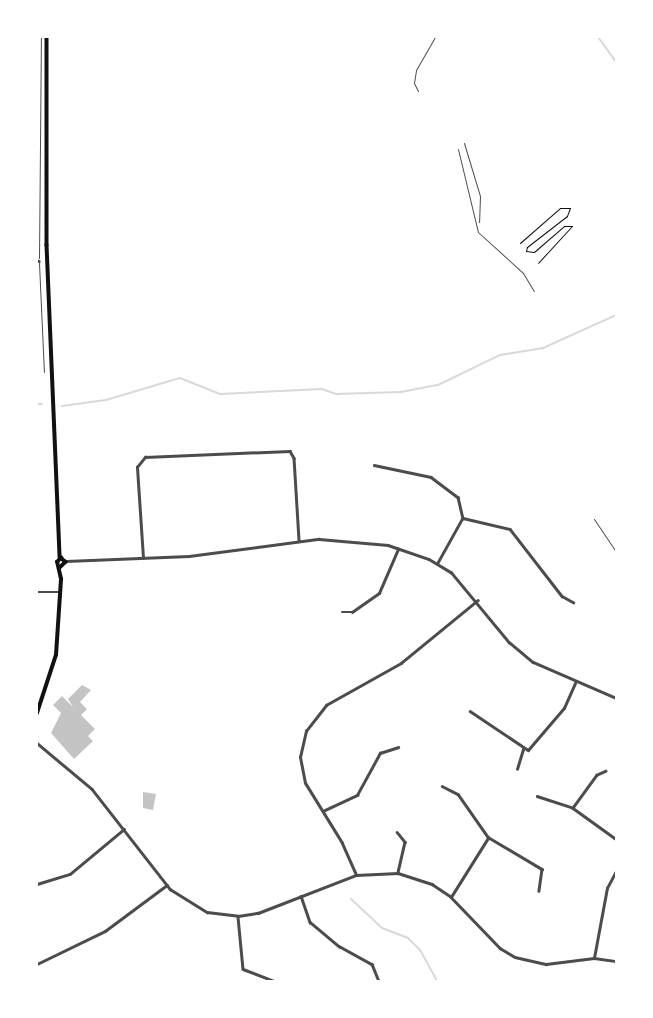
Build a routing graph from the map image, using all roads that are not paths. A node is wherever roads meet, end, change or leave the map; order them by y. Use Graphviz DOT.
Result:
graph roads {
  1 [pos="41,37"];
  2 [pos="47,37"];
  3 [pos="435,37"];
  4 [pos="418,91"];
  5 [pos="464,143"];
  6 [pos="458,149"];
  7 [pos="478,224"];
  8 [pos="38,260"];
  9 [pos="534,291"];
  10 [pos="44,372"];
  11 [pos="374,465"];
  12 [pos="463,518"];
  13 [pos="594,519"];
  14 [pos="299,541"];
  15 [pos="398,548"];
  16 [pos="616,552"];
  17 [pos="60,558"];
  18 [pos="143,558"];
  19 [pos="66,561"];
  20 [pos="438,564"];
  21 [pos="61,567"];
  22 [pos="37,592"];
  23 [pos="61,593"];
  24 [pos="478,600"];
  25 [pos="573,602"];
  26 [pos="342,612"];
  27 [pos="575,683"];
  28 [pos="616,698"];
  29 [pos="470,711"];
  30 [pos="37,713"];
  31 [pos="37,743"];
  32 [pos="398,747"];
  33 [pos="523,749"];
  34 [pos="517,769"];
  35 [pos="606,771"];
  36 [pos="442,786"];
  37 [pos="537,796"];
  38 [pos="573,807"];
  39 [pos="323,811"];
  40 [pos="124,829"];
  41 [pos="397,832"];
  42 [pos="488,837"];
  43 [pos="616,839"];
  44 [pos="616,871"];
  45 [pos="398,873"];
  46 [pos="356,875"];
  47 [pos="615,876"];
  48 [pos="37,884"];
  49 [pos="167,886"];
  50 [pos="539,891"];
  51 [pos="301,896"];
  52 [pos="451,897"];
  53 [pos="238,916"];
  54 [pos="594,958"];
  55 [pos="616,961"];
  56 [pos="37,964"];
  57 [pos="275,981"];
  58 [pos="379,981"];
  1 -- 8 [label="lane"];
  2 -- 17 [label="main road"];
  3 -- 4 [label="lane"];
  5 -- 7 [label="lane"];
  6 -- 7 [label="lane"];
  7 -- 9 [label="lane"];
  8 -- 10 [label="lane"];
  11 -- 12 [label="street"];
  12 -- 20 [label="street"];
  12 -- 25 [label="street"];
  13 -- 16 [label="lane"];
  14 -- 15 [label="street"];
  14 -- 18 [label="street"];
  14 -- 18 [label="street"];
  15 -- 20 [label="street"];
  15 -- 26 [label="street"];
  17 -- 19 [label="main road"];
  17 -- 21 [label="main road"];
  18 -- 19 [label="street"];
  19 -- 21 [label="main road"];
  20 -- 24 [label="street"];
  21 -- 23 [label="main road"];
  22 -- 23 [label="street"];
  23 -- 30 [label="main road"];
  24 -- 27 [label="street"];
  24 -- 39 [label="street"];
  27 -- 28 [label="street"];
  27 -- 33 [label="street"];
  29 -- 33 [label="street"];
  31 -- 40 [label="street"];
  32 -- 39 [label="street"];
  33 -- 34 [label="street"];
  35 -- 38 [label="street"];
  36 -- 42 [label="street"];
  37 -- 38 [label="street"];
  38 -- 43 [label="street"];
  39 -- 46 [label="street"];
  40 -- 48 [label="street"];
  40 -- 49 [label="street"];
  41 -- 45 [label="street"];
  42 -- 50 [label="street"];
  42 -- 52 [label="street"];
  44 -- 47 [label="street"];
  45 -- 46 [label="street"];
  45 -- 52 [label="street"];
  46 -- 51 [label="street"];
  47 -- 54 [label="street"];
  49 -- 53 [label="street"];
  49 -- 56 [label="street"];
  51 -- 53 [label="street"];
  51 -- 58 [label="street"];
  52 -- 54 [label="street"];
  53 -- 57 [label="street"];
  54 -- 55 [label="street"];
}
